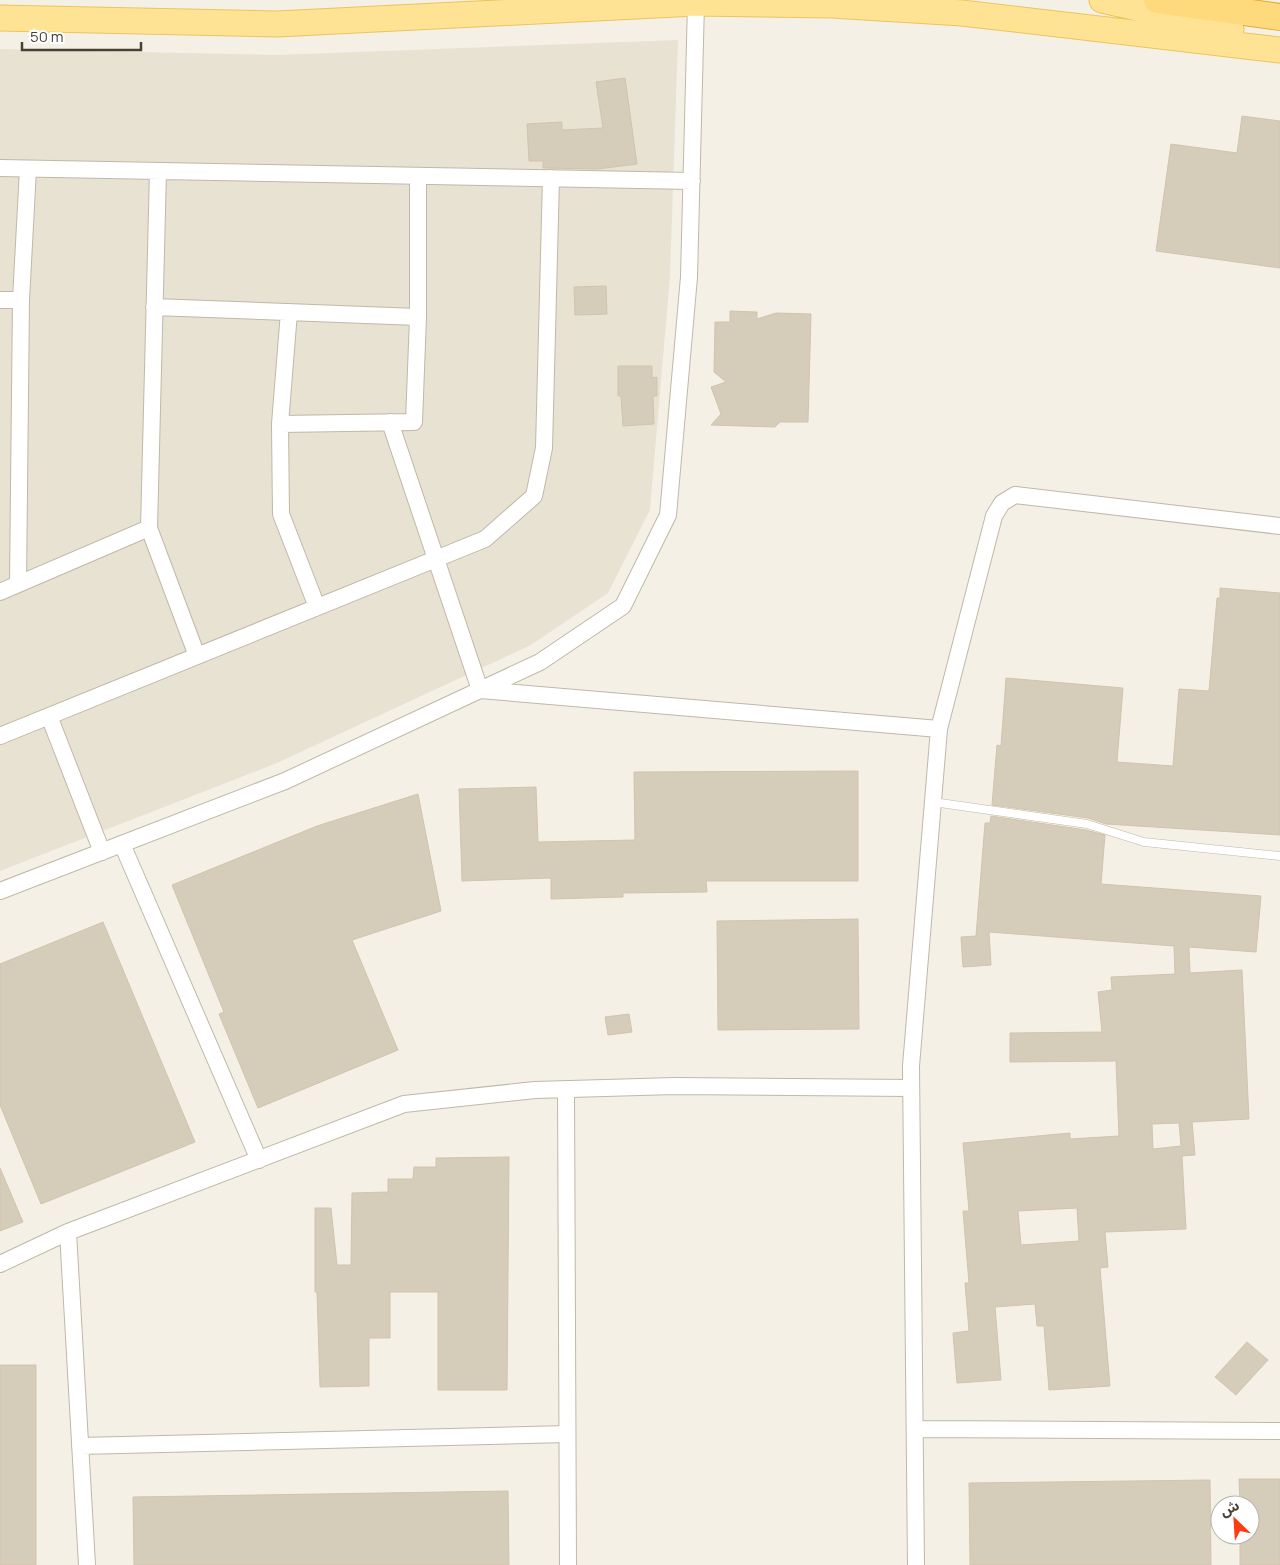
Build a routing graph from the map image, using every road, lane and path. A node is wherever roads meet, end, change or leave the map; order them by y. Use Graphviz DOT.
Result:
graph roads {
  1 [pos="1102,0"];
  2 [pos="1157,0"];
  3 [pos="696,3"];
  4 [pos="1280,17"];
  5 [pos="0,18"];
  6 [pos="1280,38"];
  7 [pos="1280,50"];
  8 [pos="0,168"];
  9 [pos="28,169"];
  10 [pos="158,171"];
  11 [pos="418,176"];
  12 [pos="551,178"];
  13 [pos="692,181"];
  14 [pos="0,300"];
  15 [pos="21,300"];
  16 [pos="154,307"];
  17 [pos="289,312"];
  18 [pos="418,317"];
  19 [pos="390,422"];
  20 [pos="280,424"];
  21 [pos="1280,526"];
  22 [pos="149,528"];
  23 [pos="436,559"];
  24 [pos="18,584"];
  25 [pos="0,592"];
  26 [pos="317,607"];
  27 [pos="197,656"];
  28 [pos="480,690"];
  29 [pos="50,716"];
  30 [pos="940,729"];
  31 [pos="0,736"];
  32 [pos="933,802"];
  33 [pos="122,844"];
  34 [pos="102,852"];
  35 [pos="1280,856"];
  36 [pos="0,891"];
  37 [pos="911,1088"];
  38 [pos="566,1089"];
  39 [pos="259,1160"];
  40 [pos="68,1232"];
  41 [pos="0,1264"];
  42 [pos="916,1429"];
  43 [pos="1280,1431"];
  44 [pos="568,1434"];
  45 [pos="80,1446"];
  46 [pos="87,1565"];
  47 [pos="568,1565"];
  48 [pos="916,1565"];
  1 -- 6 [label="main road"];
  2 -- 4 [label="highway"];
  3 -- 5 [label="main road"];
  3 -- 7 [label="main road"];
  3 -- 13 [label="street"];
  8 -- 9 [label="street"];
  9 -- 10 [label="street"];
  9 -- 15 [label="street"];
  10 -- 11 [label="street"];
  10 -- 16 [label="street"];
  11 -- 12 [label="street"];
  11 -- 18 [label="street"];
  12 -- 13 [label="street"];
  12 -- 23 [label="street"];
  13 -- 28 [label="street"];
  14 -- 15 [label="street"];
  15 -- 24 [label="street"];
  16 -- 17 [label="street"];
  16 -- 22 [label="street"];
  17 -- 18 [label="street"];
  17 -- 20 [label="street"];
  18 -- 19 [label="street"];
  19 -- 20 [label="street"];
  19 -- 23 [label="street"];
  20 -- 26 [label="street"];
  21 -- 30 [label="street"];
  22 -- 24 [label="street"];
  22 -- 27 [label="street"];
  23 -- 26 [label="street"];
  23 -- 28 [label="street"];
  24 -- 25 [label="street"];
  26 -- 27 [label="street"];
  27 -- 29 [label="street"];
  28 -- 30 [label="street"];
  28 -- 33 [label="street"];
  29 -- 31 [label="street"];
  29 -- 34 [label="street"];
  30 -- 32 [label="street"];
  32 -- 35 [label="lane"];
  32 -- 37 [label="street"];
  33 -- 34 [label="street"];
  33 -- 39 [label="street"];
  34 -- 36 [label="street"];
  37 -- 38 [label="street"];
  37 -- 42 [label="street"];
  38 -- 39 [label="street"];
  38 -- 44 [label="street"];
  39 -- 40 [label="street"];
  40 -- 41 [label="street"];
  40 -- 45 [label="street"];
  42 -- 43 [label="street"];
  42 -- 48 [label="street"];
  44 -- 45 [label="street"];
  44 -- 47 [label="street"];
  45 -- 46 [label="street"];
}
